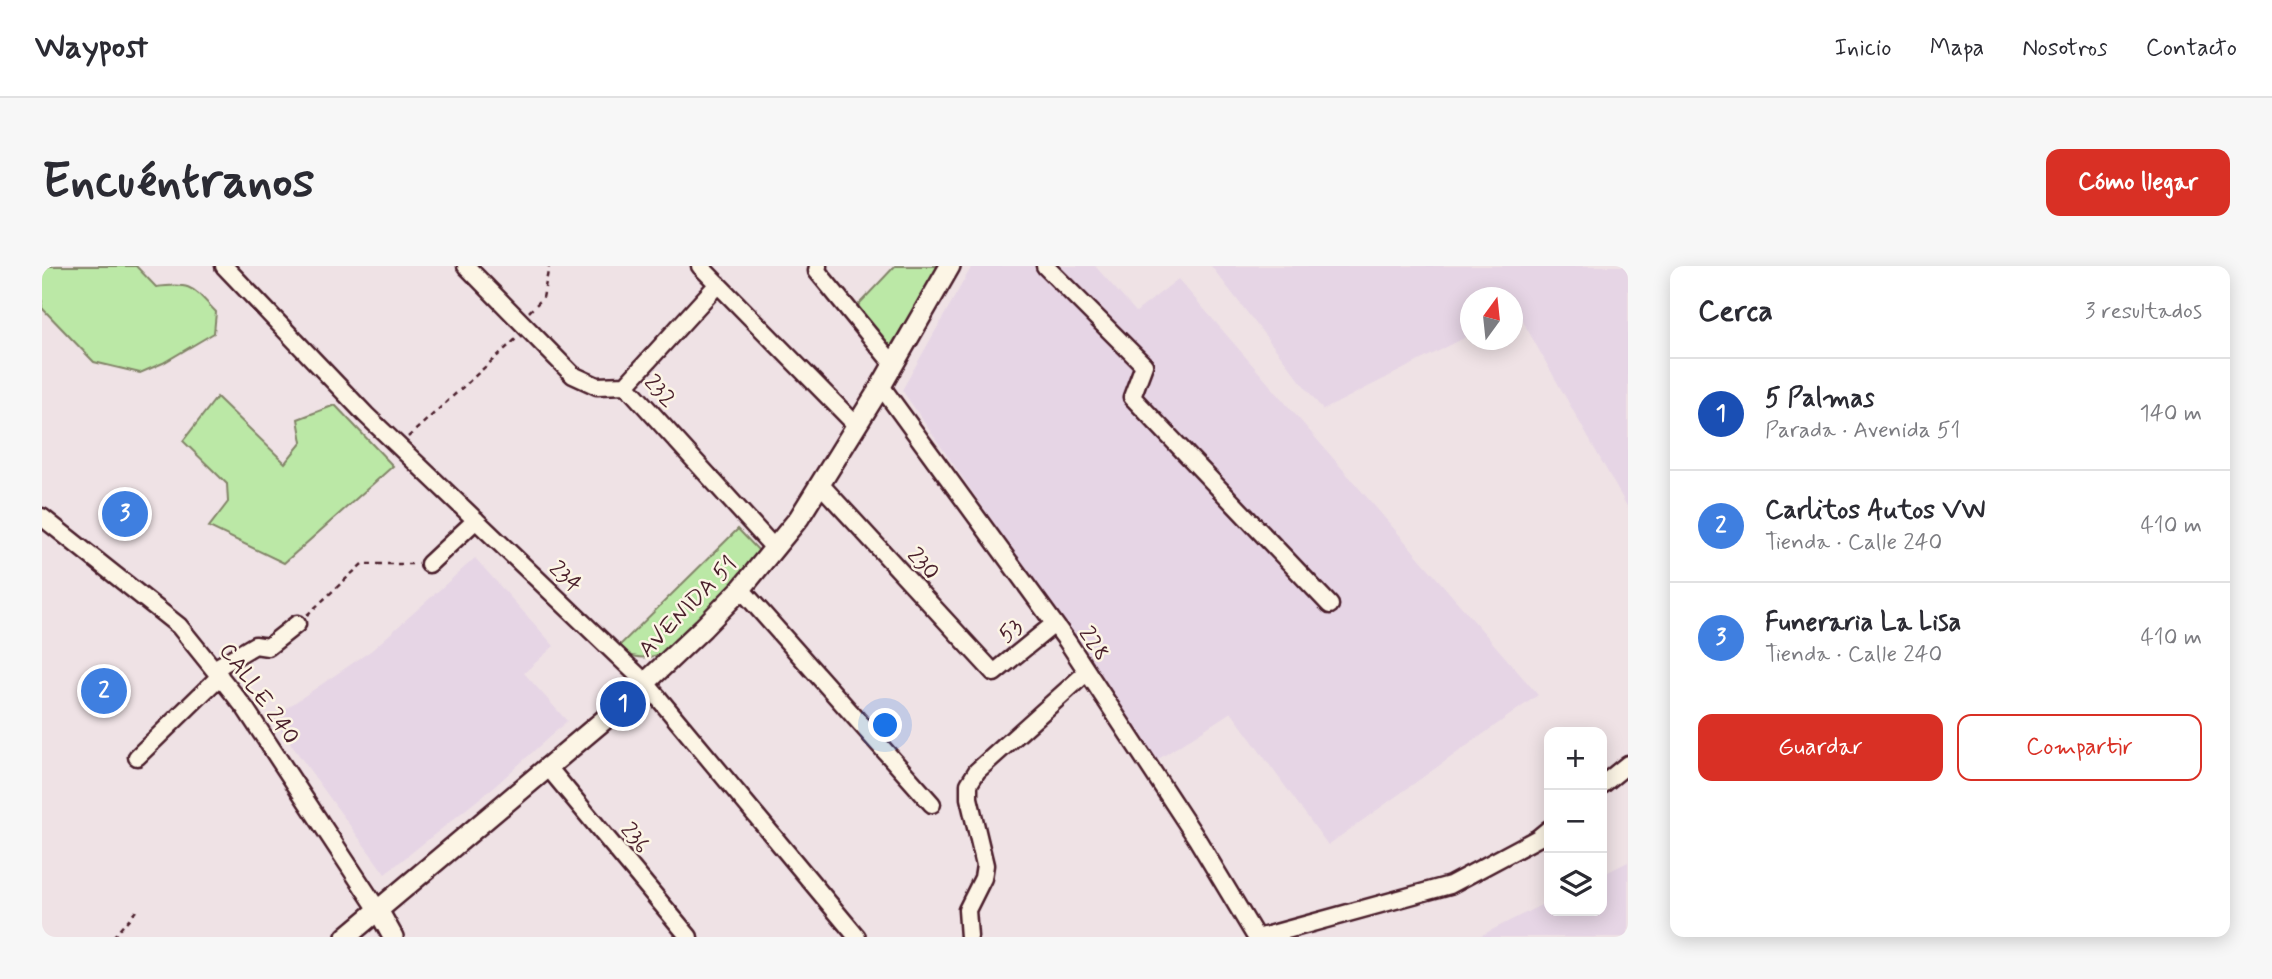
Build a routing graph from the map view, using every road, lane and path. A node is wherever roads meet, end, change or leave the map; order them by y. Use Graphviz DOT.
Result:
graph roads {
  1 [pos="224,266"];
  2 [pos="466,266"];
  3 [pos="549,266"];
  4 [pos="700,266"];
  5 [pos="818,266"];
  6 [pos="950,266"];
  7 [pos="1045,266"];
  8 [pos="718,284"];
  9 [pos="524,325"];
  10 [pos="893,364"];
  11 [pos="626,385"];
  12 [pos="881,386"];
  13 [pos="857,426"];
  14 [pos="399,446"];
  15 [pos="820,484"];
  16 [pos="42,517"];
  17 [pos="476,520"];
  18 [pos="775,550"];
  19 [pos="429,564"];
  20 [pos="741,589"];
  21 [pos="1331,605"];
  22 [pos="297,624"];
  23 [pos="1054,624"];
  24 [pos="1087,672"];
  25 [pos="217,673"];
  26 [pos="994,673"];
  27 [pos="646,684"];
  28 [pos="137,757"];
  29 [pos="1628,764"];
  30 [pos="547,766"];
  31 [pos="1607,781"];
  32 [pos="932,804"];
  33 [pos="1544,833"];
  34 [pos="378,910"];
  35 [pos="136,911"];
  36 [pos="113,937"];
  37 [pos="346,937"];
  38 [pos="393,937"];
  39 [pos="689,937"];
  40 [pos="857,937"];
  41 [pos="969,937"];
  42 [pos="1259,937"];
  1 -- 14 [label="street, 234"];
  2 -- 9 [label="street, 232"];
  3 -- 9 [label="path"];
  4 -- 8 [label="street"];
  5 -- 10 [label="street"];
  6 -- 10 [label="main road, AVENIDA 51"];
  7 -- 21 [label="street"];
  8 -- 11 [label="street"];
  8 -- 13 [label="street"];
  9 -- 11 [label="street, 232"];
  9 -- 14 [label="path"];
  10 -- 12 [label="main road, AVENIDA 51"];
  11 -- 18 [label="street, 232"];
  12 -- 13 [label="main road, AVENIDA 51"];
  12 -- 23 [label="street, 228"];
  13 -- 15 [label="main road, AVENIDA 51"];
  14 -- 17 [label="street, 234"];
  15 -- 18 [label="main road, AVENIDA 51"];
  15 -- 26 [label="street, 230"];
  16 -- 25 [label="street, CALLE 240"];
  17 -- 19 [label="street"];
  17 -- 27 [label="street, 234"];
  18 -- 20 [label="main road, AVENIDA 51"];
  19 -- 22 [label="path"];
  20 -- 27 [label="main road, AVENIDA 51"];
  20 -- 32 [label="street"];
  22 -- 25 [label="street"];
  23 -- 24 [label="street, 228"];
  23 -- 26 [label="street, 53"];
  24 -- 41 [label="street"];
  24 -- 42 [label="street, 228"];
  25 -- 28 [label="street"];
  25 -- 34 [label="street, CALLE 240"];
  27 -- 30 [label="main road, AVENIDA 51"];
  27 -- 40 [label="street, 234"];
  29 -- 31 [label="street"];
  30 -- 34 [label="main road, AVENIDA 51"];
  30 -- 39 [label="street, 236"];
  33 -- 42 [label="street"];
  34 -- 37 [label="main road, AVENIDA 51"];
  34 -- 38 [label="main road, CALLE 240"];
  35 -- 36 [label="path"];
}
